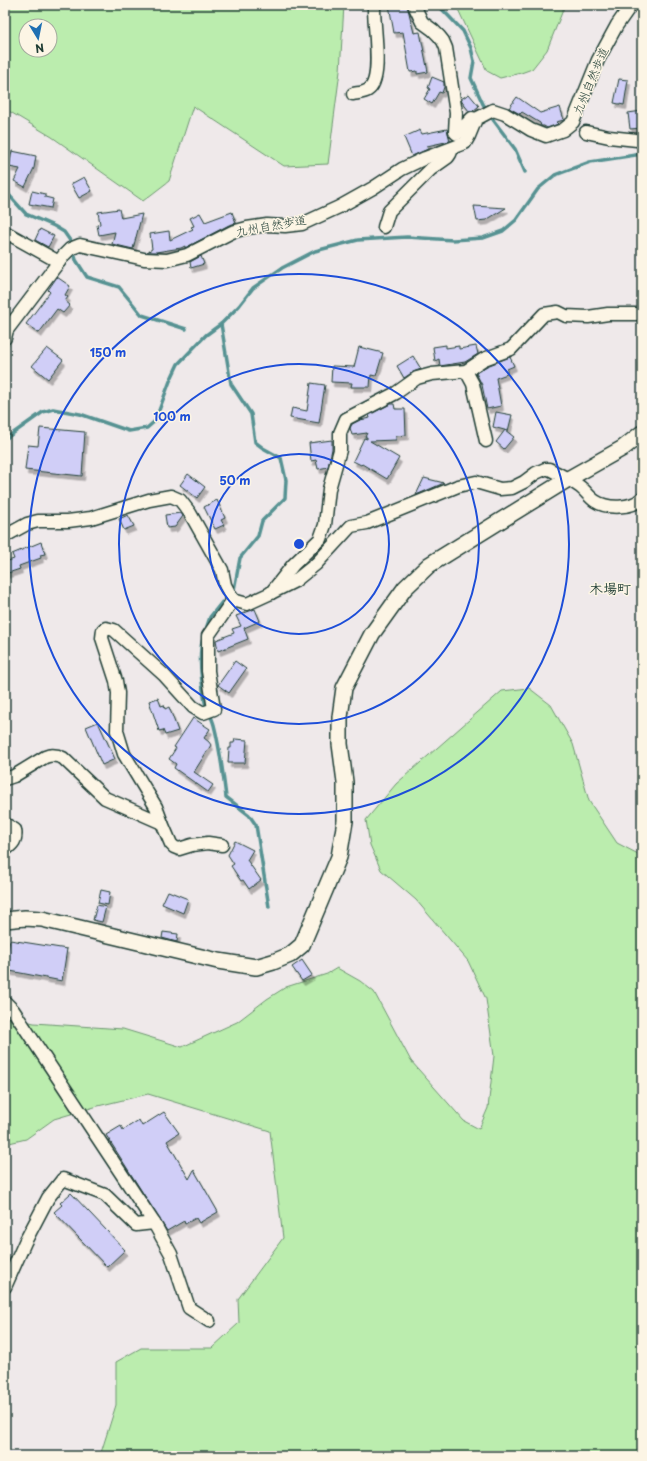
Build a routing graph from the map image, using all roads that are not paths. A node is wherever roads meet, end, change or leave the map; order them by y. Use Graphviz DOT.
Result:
graph roads {
  1 [pos="374,5"];
  2 [pos="414,5"];
  3 [pos="631,5"];
  4 [pos="353,94"];
  5 [pos="484,114"];
  6 [pos="586,132"];
  7 [pos="642,140"];
  8 [pos="452,149"];
  9 [pos="384,227"];
  10 [pos="5,232"];
  11 [pos="62,259"];
  12 [pos="641,314"];
  13 [pos="6,336"];
  14 [pos="466,371"];
  15 [pos="642,433"];
  16 [pos="486,441"];
  17 [pos="568,479"];
  18 [pos="642,498"];
  19 [pos="5,536"];
  20 [pos="271,593"];
  21 [pos="233,600"];
  22 [pos="5,779"];
  23 [pos="162,823"];
  24 [pos="5,824"];
  25 [pos="222,846"];
  26 [pos="5,850"];
  27 [pos="5,920"];
  28 [pos="5,1002"];
  29 [pos="154,1223"];
  30 [pos="5,1287"];
  31 [pos="209,1321"];
  1 -- 4 [label="street"];
  2 -- 5 [label="street"];
  3 -- 5 [label="street, 九州自然歩道"];
  5 -- 8 [label="street, 九州自然歩道"];
  6 -- 7 [label="street"];
  8 -- 9 [label="street"];
  8 -- 11 [label="street, 九州自然歩道"];
  10 -- 11 [label="street"];
  11 -- 13 [label="street"];
  12 -- 14 [label="street"];
  14 -- 16 [label="street"];
  14 -- 20 [label="street"];
  15 -- 17 [label="street"];
  17 -- 18 [label="street"];
  17 -- 20 [label="street"];
  17 -- 27 [label="street"];
  19 -- 21 [label="street"];
  20 -- 21 [label="street"];
  21 -- 23 [label="street"];
  22 -- 23 [label="street"];
  23 -- 25 [label="street"];
  24 -- 26 [label="street"];
  28 -- 29 [label="street"];
  29 -- 30 [label="street"];
  29 -- 31 [label="street"];
}
